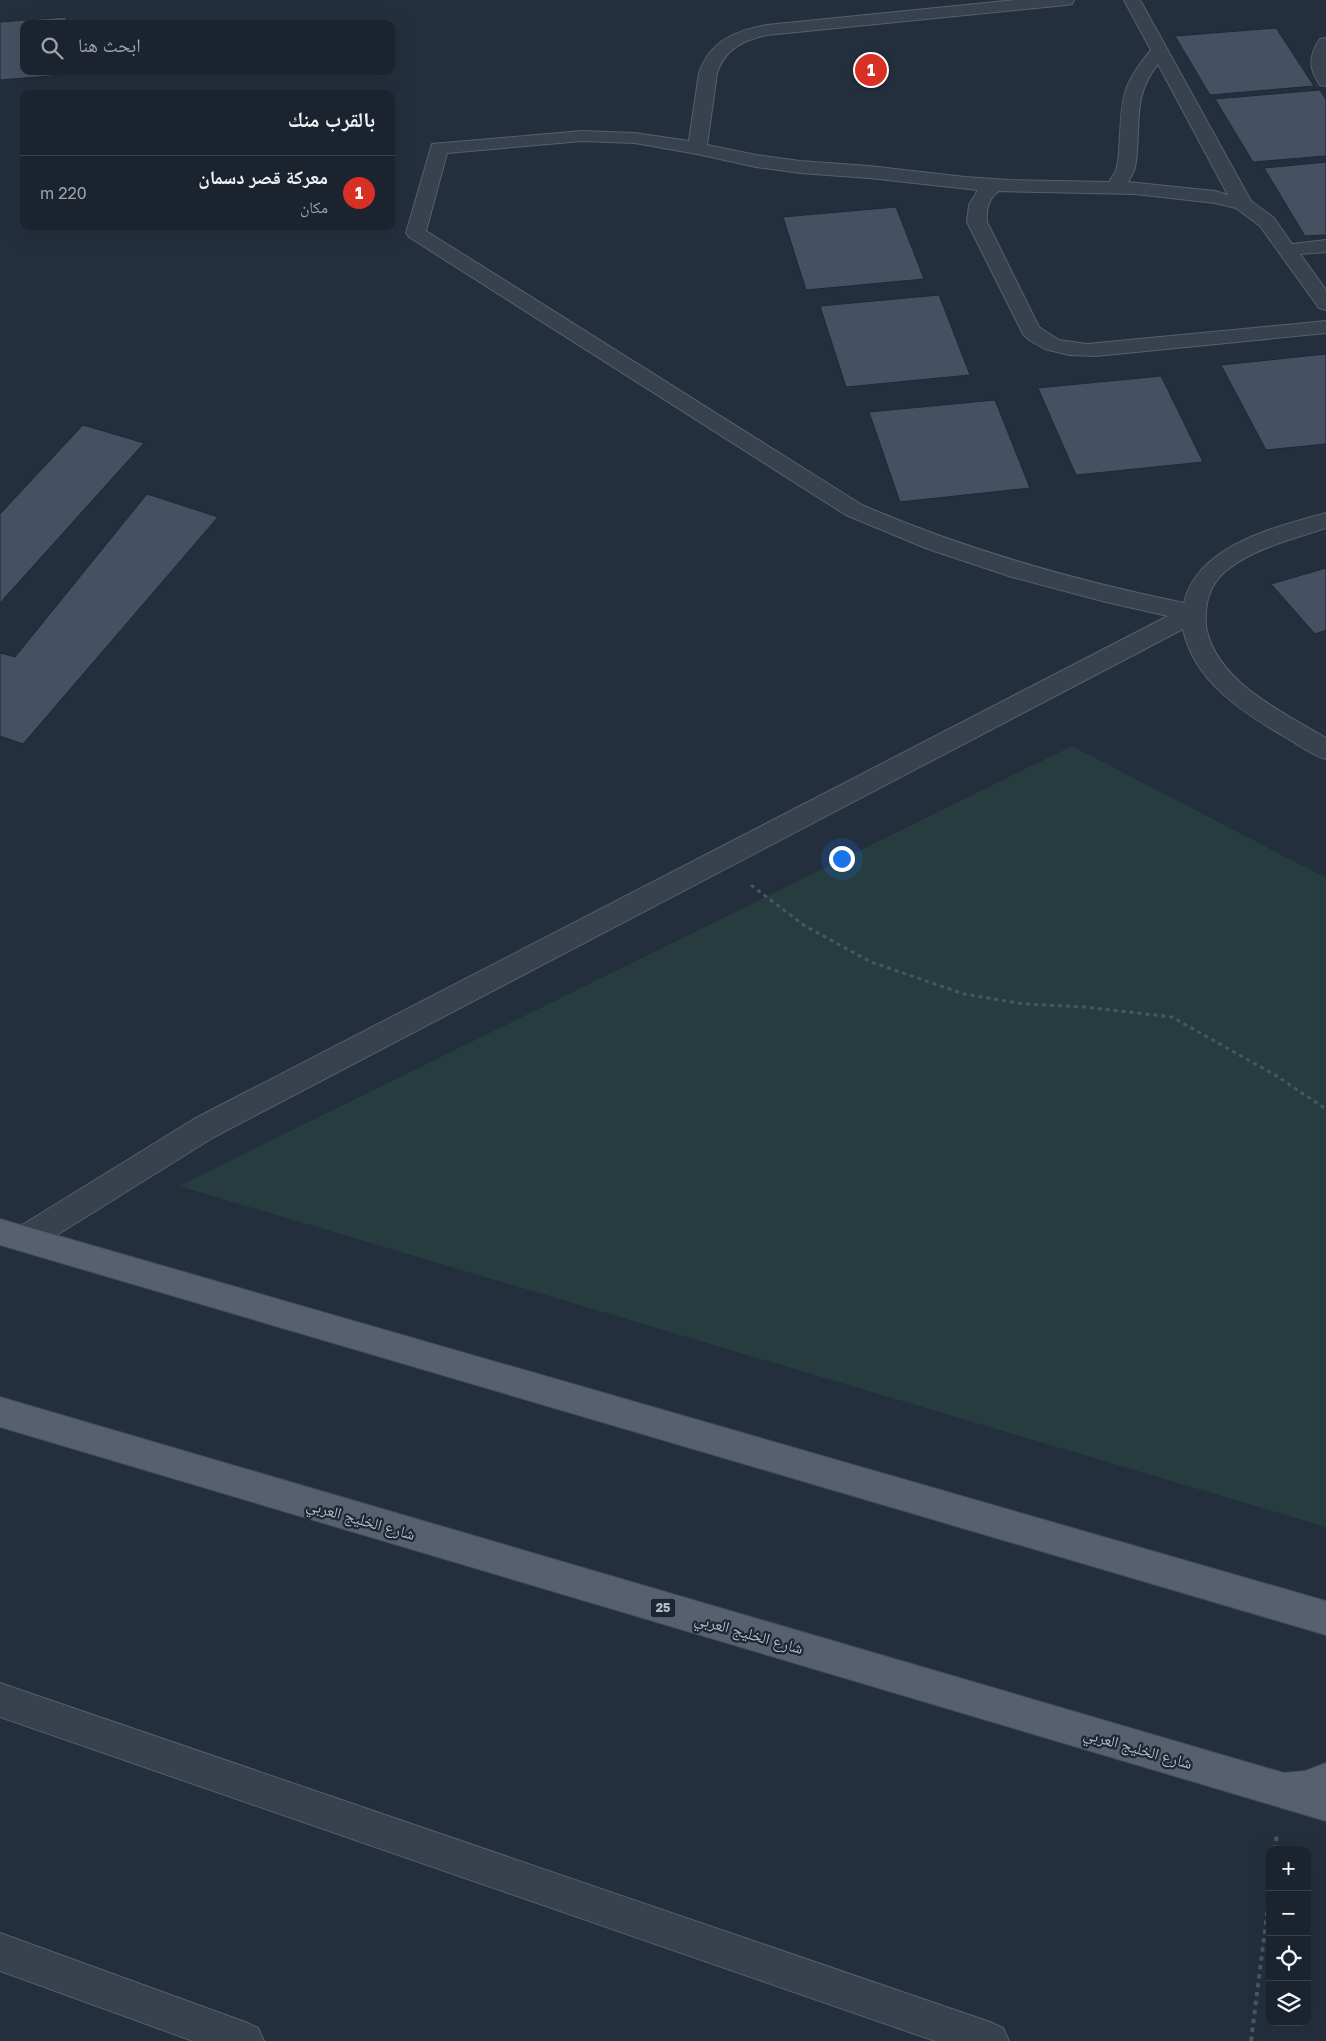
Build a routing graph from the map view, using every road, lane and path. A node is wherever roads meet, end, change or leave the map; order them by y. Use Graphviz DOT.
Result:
graph roads {
  1 [pos="1066,0"];
  2 [pos="1132,0"];
  3 [pos="1326,43"];
  4 [pos="1160,50"];
  5 [pos="1326,81"];
  6 [pos="697,148"];
  7 [pos="995,185"];
  8 [pos="1116,187"];
  9 [pos="1243,204"];
  10 [pos="1326,246"];
  11 [pos="1287,250"];
  12 [pos="1326,304"];
  13 [pos="1326,327"];
  14 [pos="1326,520"];
  15 [pos="1193,613"];
  16 [pos="1326,750"];
  17 [pos="719,860"];
  18 [pos="1326,1109"];
  19 [pos="12,1236"];
  20 [pos="0,1412"];
  21 [pos="1319,1620"];
  22 [pos="0,1700"];
  23 [pos="1326,1781"];
  24 [pos="1282,1790"];
  25 [pos="1326,1803"];
  26 [pos="1270,1891"];
  27 [pos="0,1952"];
  28 [pos="245,2041"];
  29 [pos="990,2041"];
  30 [pos="1251,2041"];
  1 -- 6 [label="lane"];
  2 -- 4 [label="lane"];
  3 -- 5 [label="lane"];
  4 -- 8 [label="lane"];
  4 -- 9 [label="lane"];
  6 -- 7 [label="lane"];
  6 -- 15 [label="lane"];
  7 -- 8 [label="lane"];
  7 -- 13 [label="lane"];
  8 -- 9 [label="lane"];
  9 -- 11 [label="lane"];
  10 -- 11 [label="lane"];
  11 -- 12 [label="lane"];
  14 -- 15 [label="lane"];
  15 -- 16 [label="lane"];
  15 -- 17 [label="lane"];
  17 -- 18 [label="path"];
  17 -- 19 [label="lane"];
  19 -- 21 [label="main road"];
  20 -- 24 [label="main road, شارع الخليج العربي / 25"];
  22 -- 29 [label="lane"];
  23 -- 24 [label="main road"];
  24 -- 25 [label="main road, شارع الخليج العربي / 25"];
  26 -- 30 [label="path"];
  27 -- 28 [label="lane"];
}
